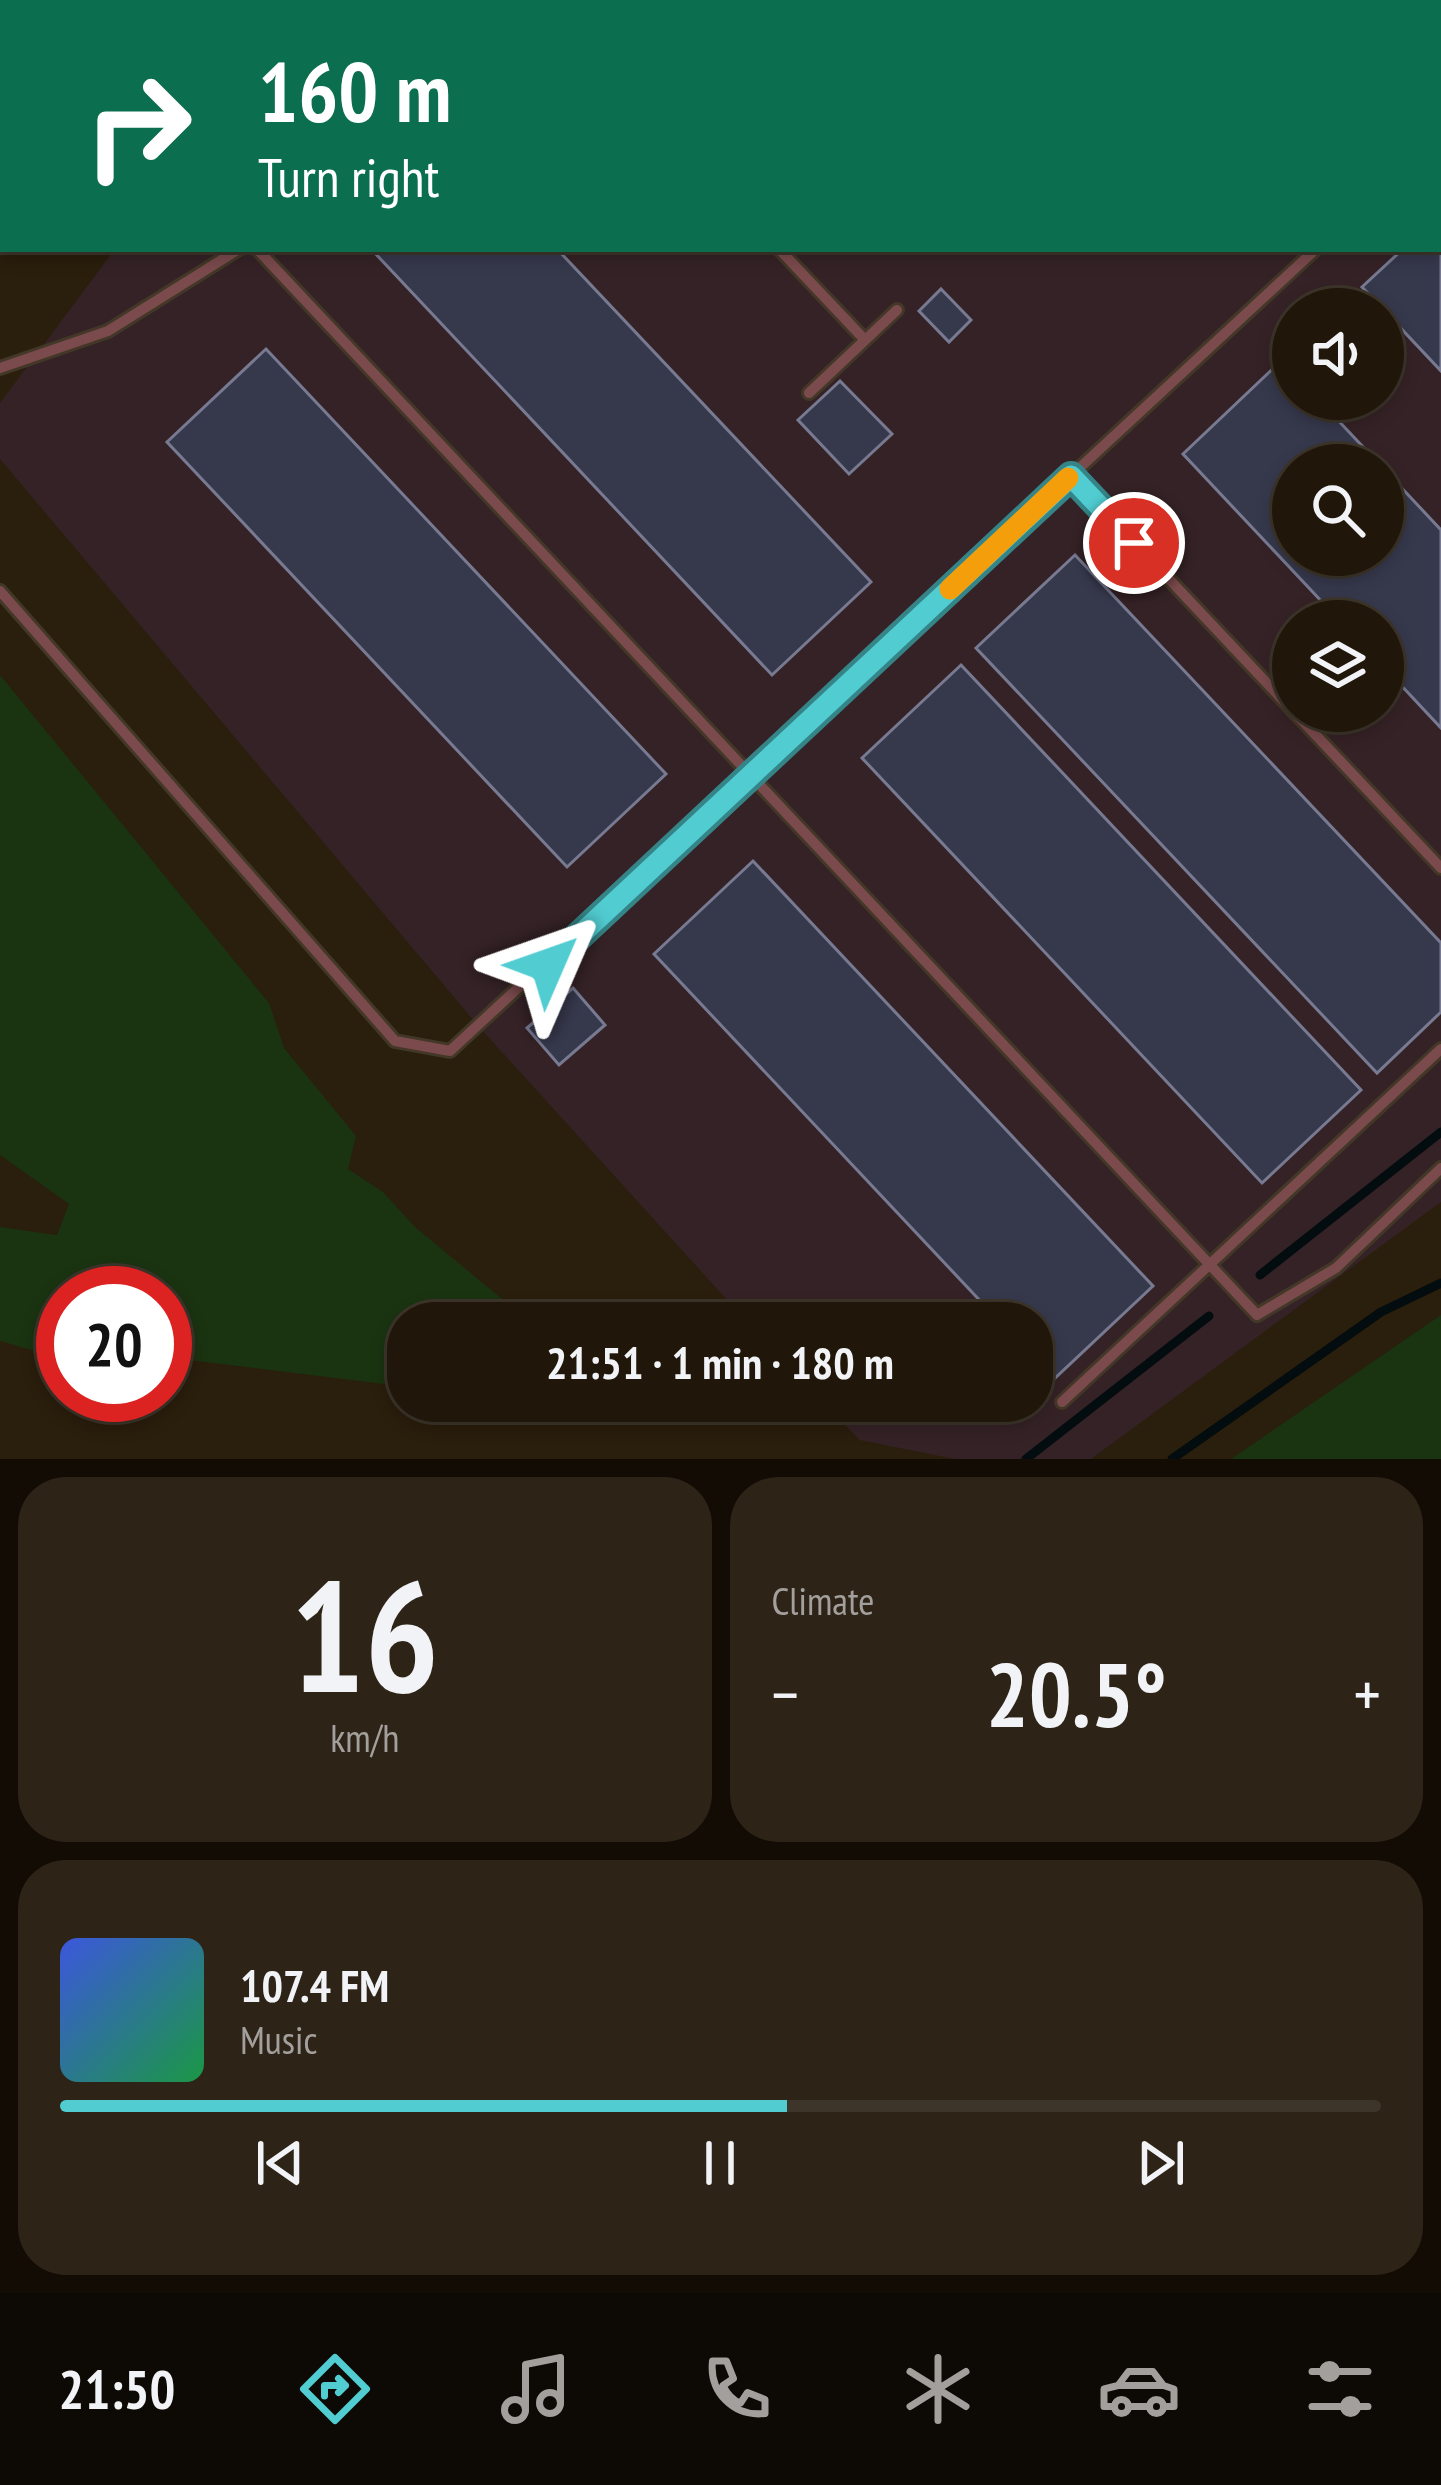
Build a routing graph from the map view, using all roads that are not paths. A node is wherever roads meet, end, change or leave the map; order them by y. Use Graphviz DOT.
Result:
graph roads {
  1 [pos="234,252"];
  2 [pos="260,252"];
  3 [pos="782,252"];
  4 [pos="1313,252"];
  5 [pos="896,310"];
  6 [pos="865,340"];
  7 [pos="0,368"];
  8 [pos="809,393"];
  9 [pos="1071,476"];
  10 [pos="0,591"];
  11 [pos="750,775"];
  12 [pos="1441,868"];
  13 [pos="1441,1048"];
  14 [pos="1441,1168"];
  15 [pos="1209,1264"];
  16 [pos="1062,1402"];
  1 -- 7 [label="lane"];
  2 -- 11 [label="lane"];
  3 -- 6 [label="lane"];
  4 -- 9 [label="lane"];
  5 -- 6 [label="lane"];
  6 -- 8 [label="lane"];
  9 -- 11 [label="lane"];
  9 -- 12 [label="lane"];
  10 -- 11 [label="lane"];
  11 -- 15 [label="lane"];
  13 -- 15 [label="lane"];
  14 -- 15 [label="lane"];
  15 -- 16 [label="lane"];
}
